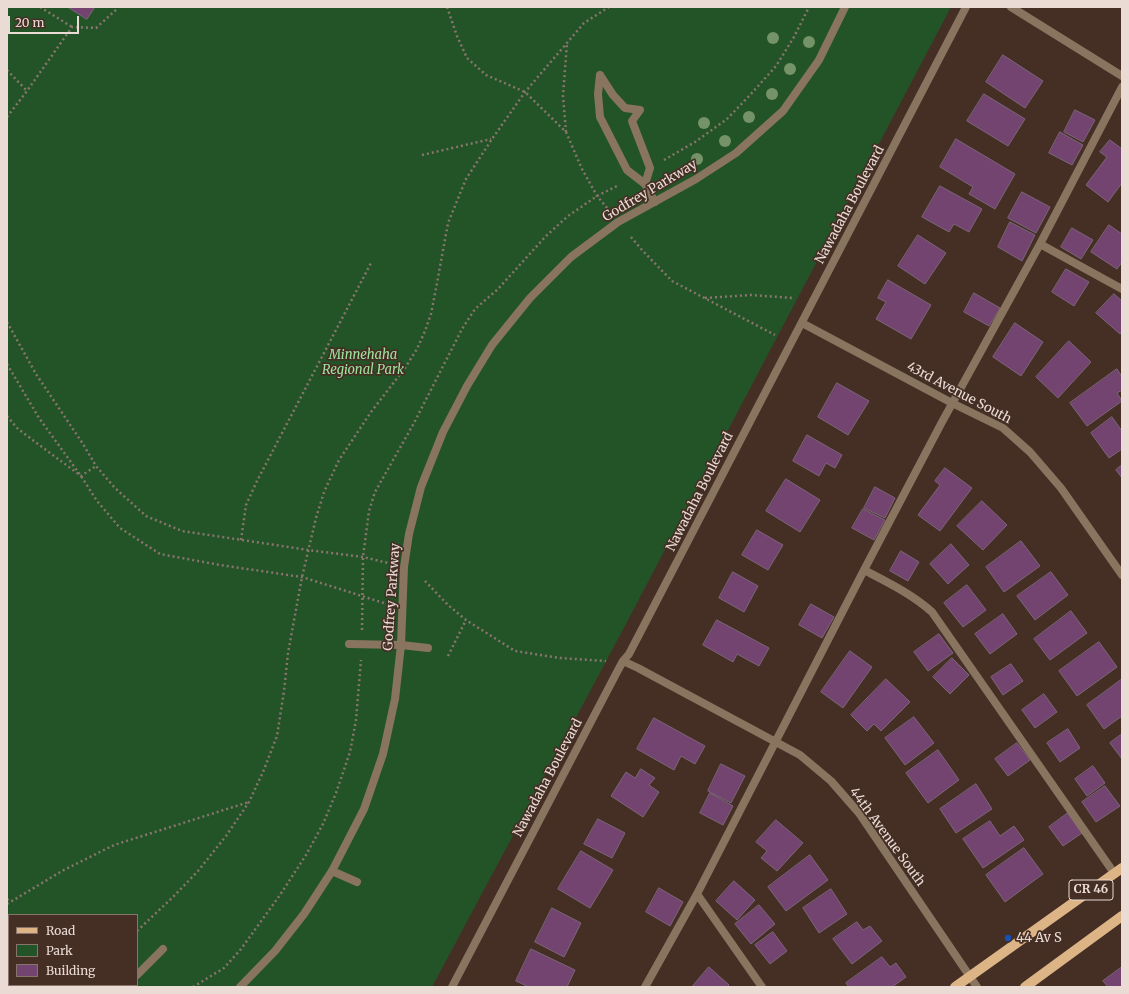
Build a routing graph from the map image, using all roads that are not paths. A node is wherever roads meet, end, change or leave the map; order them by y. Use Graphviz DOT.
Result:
graph roads {
  1 [pos="845,7"];
  2 [pos="966,7"];
  3 [pos="1011,7"];
  4 [pos="1122,76"];
  5 [pos="1122,87"];
  6 [pos="645,184"];
  7 [pos="655,202"];
  8 [pos="1040,244"];
  9 [pos="1122,288"];
  10 [pos="802,323"];
  11 [pos="952,403"];
  12 [pos="864,570"];
  13 [pos="1122,575"];
  14 [pos="349,644"];
  15 [pos="401,645"];
  16 [pos="428,648"];
  17 [pos="623,661"];
  18 [pos="775,741"];
  19 [pos="332,871"];
  20 [pos="1118,871"];
  21 [pos="357,882"];
  22 [pos="697,894"];
  23 [pos="1122,916"];
  24 [pos="163,949"];
  25 [pos="138,974"];
  26 [pos="970,976"];
  27 [pos="240,987"];
  28 [pos="452,987"];
  29 [pos="645,987"];
  30 [pos="762,987"];
  31 [pos="955,987"];
  32 [pos="977,987"];
  33 [pos="1025,987"];
  1 -- 7 [label="street, Godfrey Parkway"];
  2 -- 10 [label="street, Nawadaha Boulevard"];
  3 -- 4 [label="street"];
  5 -- 8 [label="street"];
  6 -- 6 [label="street"];
  6 -- 7 [label="street"];
  7 -- 15 [label="street, Godfrey Parkway"];
  8 -- 9 [label="street"];
  8 -- 11 [label="street"];
  10 -- 11 [label="street, 43rd Avenue South"];
  10 -- 17 [label="street, Nawadaha Boulevard"];
  11 -- 12 [label="street"];
  11 -- 13 [label="street, 43rd Avenue South"];
  12 -- 18 [label="street"];
  12 -- 20 [label="street"];
  14 -- 15 [label="street"];
  15 -- 16 [label="street"];
  15 -- 19 [label="street, Godfrey Parkway"];
  17 -- 18 [label="street, 44th Avenue South"];
  17 -- 28 [label="street, Nawadaha Boulevard"];
  18 -- 22 [label="street"];
  18 -- 26 [label="street, 44th Avenue South"];
  19 -- 21 [label="street"];
  19 -- 27 [label="street, Godfrey Parkway"];
  20 -- 26 [label="main road, CR 46"];
  22 -- 29 [label="street"];
  22 -- 30 [label="street"];
  23 -- 33 [label="main road, CR 46"];
  24 -- 25 [label="street"];
  26 -- 31 [label="main road, CR 46"];
  26 -- 32 [label="street, 44th Avenue South"];
}
